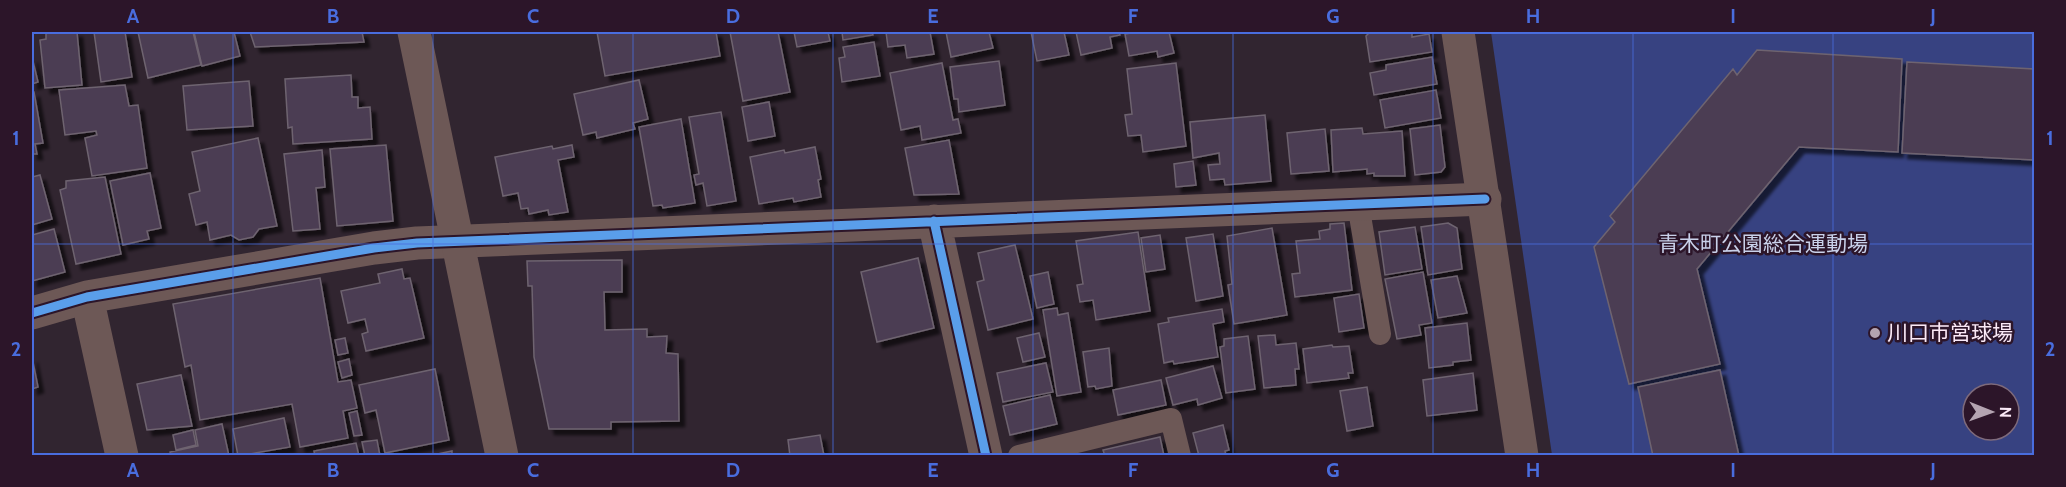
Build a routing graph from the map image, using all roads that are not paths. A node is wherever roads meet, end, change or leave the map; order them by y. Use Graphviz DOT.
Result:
graph roads {
  1 [pos="414,32"];
  2 [pos="1458,32"];
  3 [pos="1485,199"];
  4 [pos="1358,204"];
  5 [pos="934,221"];
  6 [pos="458,241"];
  7 [pos="87,297"];
  8 [pos="32,313"];
  9 [pos="1380,334"];
  10 [pos="122,456"];
  11 [pos="502,456"];
  12 [pos="986,456"];
  13 [pos="1020,456"];
  14 [pos="1180,456"];
  15 [pos="1522,456"];
  1 -- 6 [label="street"];
  2 -- 3 [label="street"];
  3 -- 4 [label="street"];
  3 -- 15 [label="street"];
  4 -- 5 [label="street"];
  4 -- 9 [label="lane"];
  5 -- 6 [label="street"];
  5 -- 12 [label="street"];
  6 -- 7 [label="street"];
  6 -- 11 [label="street"];
  7 -- 8 [label="street"];
  7 -- 10 [label="street"];
  13 -- 14 [label="lane"];
}
